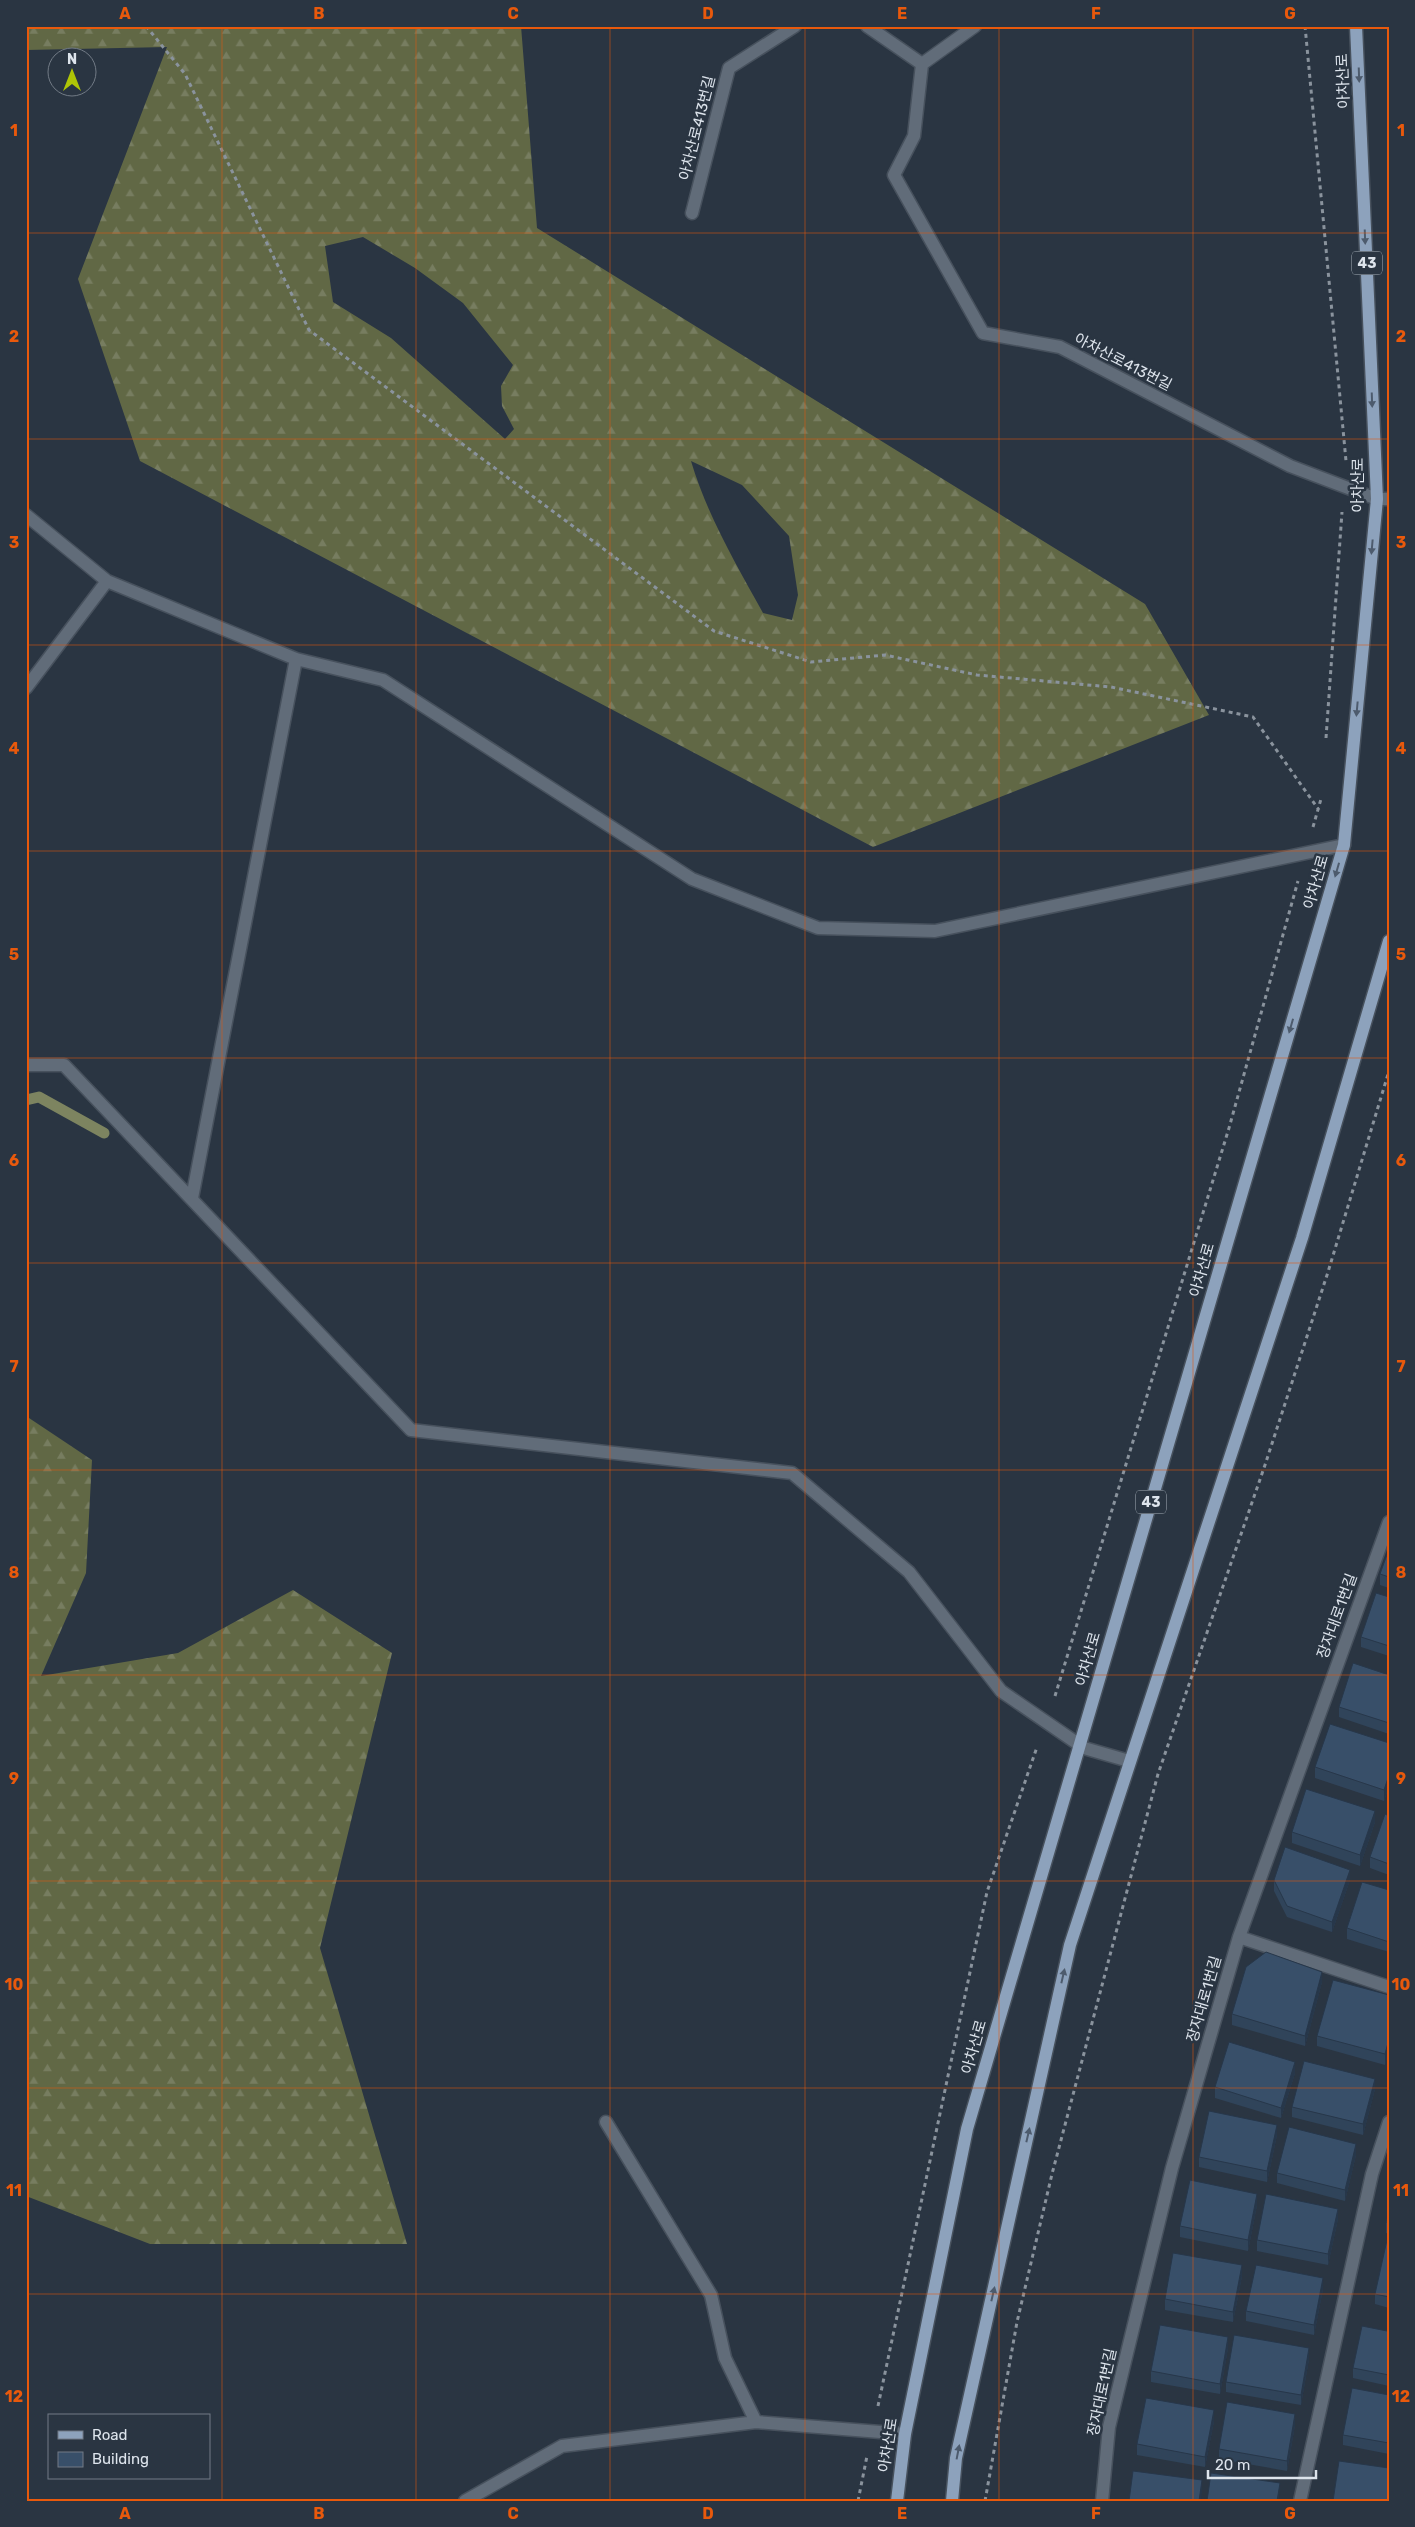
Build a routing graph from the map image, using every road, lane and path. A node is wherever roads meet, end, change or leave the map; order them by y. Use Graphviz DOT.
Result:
graph roads {
  1 [pos="146,26"];
  2 [pos="795,26"];
  3 [pos="867,26"];
  4 [pos="975,26"];
  5 [pos="1305,26"];
  6 [pos="1356,26"];
  7 [pos="922,64"];
  8 [pos="692,213"];
  9 [pos="1344,487"];
  10 [pos="1383,499"];
  11 [pos="26,515"];
  12 [pos="107,581"];
  13 [pos="296,659"];
  14 [pos="26,688"];
  15 [pos="1326,744"];
  16 [pos="1322,793"];
  17 [pos="1318,809"];
  18 [pos="1344,845"];
  19 [pos="1306,854"];
  20 [pos="1389,942"];
  21 [pos="26,1065"];
  22 [pos="1389,1071"];
  23 [pos="192,1198"];
  24 [pos="1389,1522"];
  25 [pos="1046,1722"];
  26 [pos="1080,1744"];
  27 [pos="1129,1761"];
  28 [pos="1239,1936"];
  29 [pos="1389,1986"];
  30 [pos="606,2122"];
  31 [pos="1389,2122"];
  32 [pos="756,2422"];
  33 [pos="872,2432"];
  34 [pos="905,2434"];
  35 [pos="465,2501"];
  36 [pos="858,2501"];
  37 [pos="897,2501"];
  38 [pos="952,2501"];
  39 [pos="985,2501"];
  40 [pos="1102,2501"];
  41 [pos="1300,2501"];
  1 -- 17 [label="path"];
  2 -- 8 [label="street, 아차산로413번길"];
  3 -- 7 [label="street"];
  4 -- 7 [label="street"];
  5 -- 9 [label="path"];
  6 -- 10 [label="main road, 아차산로 / 43, one-way"];
  7 -- 9 [label="street, 아차산로413번길"];
  9 -- 10 [label="street, 아차산로413번길"];
  9 -- 15 [label="path"];
  10 -- 18 [label="main road, 아차산로 / 43, one-way"];
  11 -- 12 [label="street"];
  12 -- 13 [label="street"];
  12 -- 14 [label="street"];
  13 -- 19 [label="street"];
  13 -- 23 [label="street"];
  16 -- 17 [label="path"];
  17 -- 18 [label="path"];
  17 -- 19 [label="path"];
  18 -- 19 [label="street"];
  18 -- 26 [label="main road, 아차산로 / 43, one-way"];
  19 -- 25 [label="path"];
  20 -- 27 [label="main road"];
  21 -- 23 [label="street"];
  22 -- 39 [label="path"];
  23 -- 25 [label="street"];
  24 -- 28 [label="street, 장자대로1번길"];
  25 -- 26 [label="street"];
  25 -- 33 [label="path"];
  26 -- 27 [label="street"];
  26 -- 34 [label="main road, 아차산로 / 43"];
  38 -- 27 [label="main road, one-way"];
  28 -- 29 [label="street"];
  28 -- 40 [label="street, 장자대로1번길"];
  30 -- 32 [label="street"];
  31 -- 41 [label="street"];
  32 -- 33 [label="street"];
  32 -- 35 [label="street"];
  33 -- 34 [label="street"];
  33 -- 36 [label="path"];
  34 -- 37 [label="main road, 아차산로 / 43"];
}
